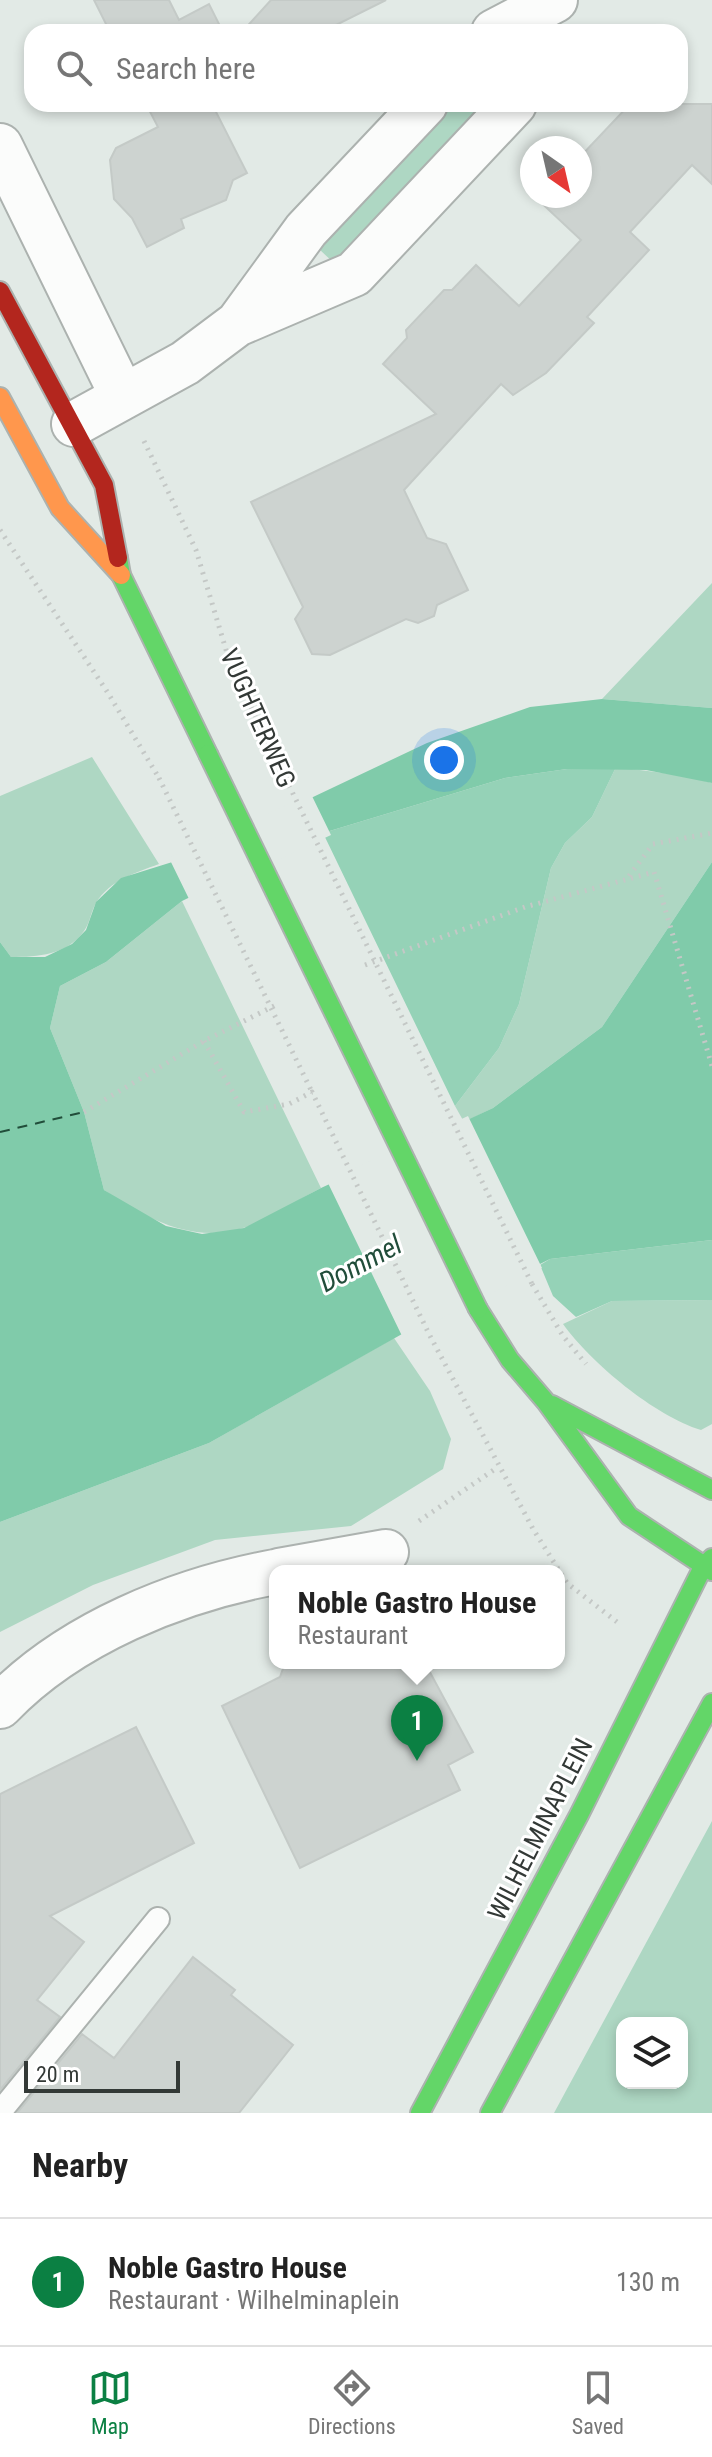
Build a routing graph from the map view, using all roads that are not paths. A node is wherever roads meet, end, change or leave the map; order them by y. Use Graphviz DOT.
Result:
graph roads {
  1 [pos="555,0"];
  2 [pos="574,0"];
  3 [pos="509,24"];
  4 [pos="564,24"];
  5 [pos="417,112"];
  6 [pos="506,112"];
  7 [pos="0,146"];
  8 [pos="0,291"];
  9 [pos="237,324"];
  10 [pos="0,397"];
  11 [pos="123,397"];
  12 [pos="74,424"];
  13 [pos="12,450"];
  14 [pos="121,575"];
  15 [pos="546,1402"];
  16 [pos="712,1490"];
  17 [pos="386,1552"];
  18 [pos="311,1565"];
  19 [pos="709,1565"];
  20 [pos="269,1573"];
  21 [pos="712,1703"];
  22 [pos="0,1706"];
  23 [pos="158,1919"];
  24 [pos="0,2112"];
  25 [pos="420,2113"];
  26 [pos="490,2113"];
  1 -- 3 [label="street"];
  2 -- 4 [label="street"];
  5 -- 9 [label="street"];
  6 -- 9 [label="street"];
  7 -- 11 [label="street"];
  8 -- 12 [label="main road"];
  9 -- 11 [label="street"];
  10 -- 13 [label="main road"];
  11 -- 12 [label="street"];
  12 -- 14 [label="main road"];
  13 -- 14 [label="main road"];
  14 -- 15 [label="main road, WILHELMINAPLEIN, bridge"];
  15 -- 16 [label="main road, WILHELMINAPLEIN"];
  15 -- 19 [label="main road, WILHELMINAPLEIN"];
  17 -- 18 [label="street"];
  19 -- 25 [label="main road, WILHELMINAPLEIN"];
  20 -- 22 [label="street"];
  21 -- 26 [label="main road"];
  23 -- 24 [label="lane"];
}
